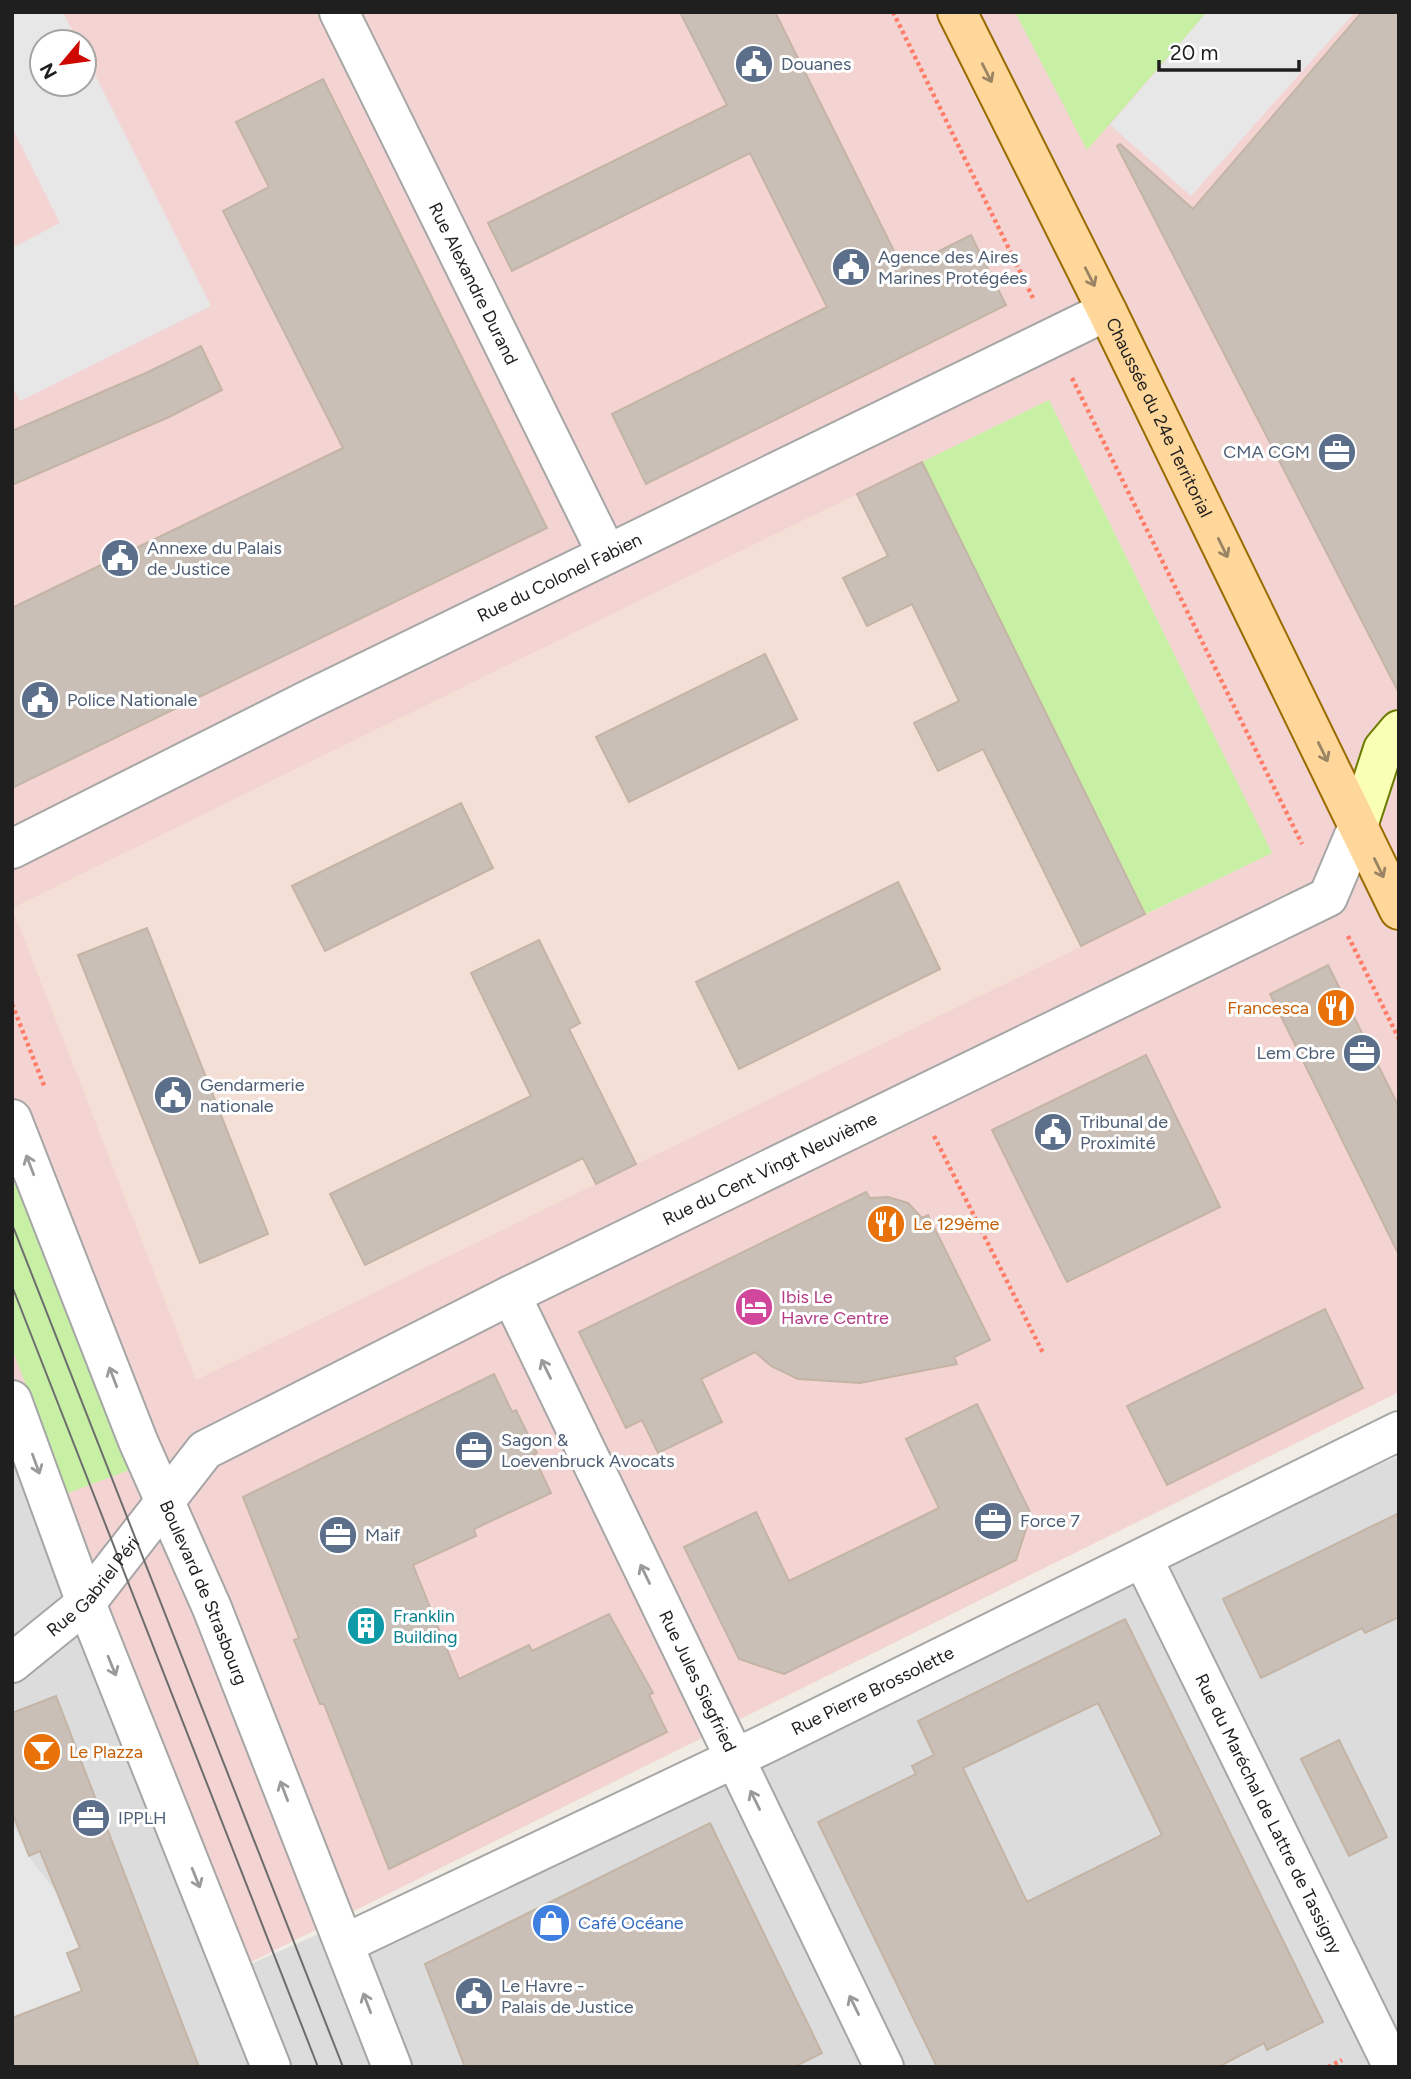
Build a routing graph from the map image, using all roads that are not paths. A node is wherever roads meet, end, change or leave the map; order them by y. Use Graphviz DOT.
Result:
graph roads {
  1 [pos="339,12"];
  2 [pos="957,12"];
  3 [pos="1107,311"];
  4 [pos="607,554"];
  5 [pos="1399,730"];
  6 [pos="1358,825"];
  7 [pos="12,849"];
  8 [pos="1399,910"];
  9 [pos="12,1118"];
  10 [pos="511,1296"];
  11 [pos="12,1400"];
  12 [pos="1399,1431"];
  13 [pos="166,1502"];
  14 [pos="1143,1559"];
  15 [pos="86,1603"];
  16 [pos="12,1663"];
  17 [pos="735,1758"];
  18 [pos="344,1944"];
  19 [pos="271,2067"];
  20 [pos="392,2067"];
  21 [pos="884,2067"];
  22 [pos="1393,2067"];
  1 -- 4 [label="street, Rue Alexandre Durand"];
  2 -- 3 [label="main road, Chaussée du 24e Territorial, one-way"];
  3 -- 4 [label="street, Rue du Colonel Fabien"];
  3 -- 6 [label="main road, Chaussée du 24e Territorial, one-way"];
  4 -- 7 [label="street, Rue du Colonel Fabien"];
  5 -- 6 [label="main road"];
  6 -- 8 [label="main road, Chaussée du 24e Territorial, one-way"];
  6 -- 10 [label="street, Rue du Cent Vingt Neuvième"];
  13 -- 9 [label="street, Boulevard de Strasbourg, one-way"];
  10 -- 13 [label="street, Rue du Cent Vingt Neuvième"];
  17 -- 10 [label="street, Rue Jules Siegfried, one-way"];
  11 -- 15 [label="street, one-way"];
  12 -- 14 [label="street, Rue Pierre Brossolette"];
  13 -- 15 [label="street, Rue Gabriel Péri"];
  18 -- 13 [label="street, Boulevard de Strasbourg, one-way"];
  14 -- 17 [label="street, Rue Pierre Brossolette"];
  14 -- 22 [label="street, Rue du Maréchal de Lattre de Tassigny"];
  15 -- 16 [label="street, Rue Gabriel Péri"];
  15 -- 19 [label="street, one-way"];
  17 -- 18 [label="street, Rue Pierre Brossolette"];
  21 -- 17 [label="street, Rue Jules Siegfried, one-way"];
  20 -- 18 [label="street, Boulevard de Strasbourg, one-way"];
}
